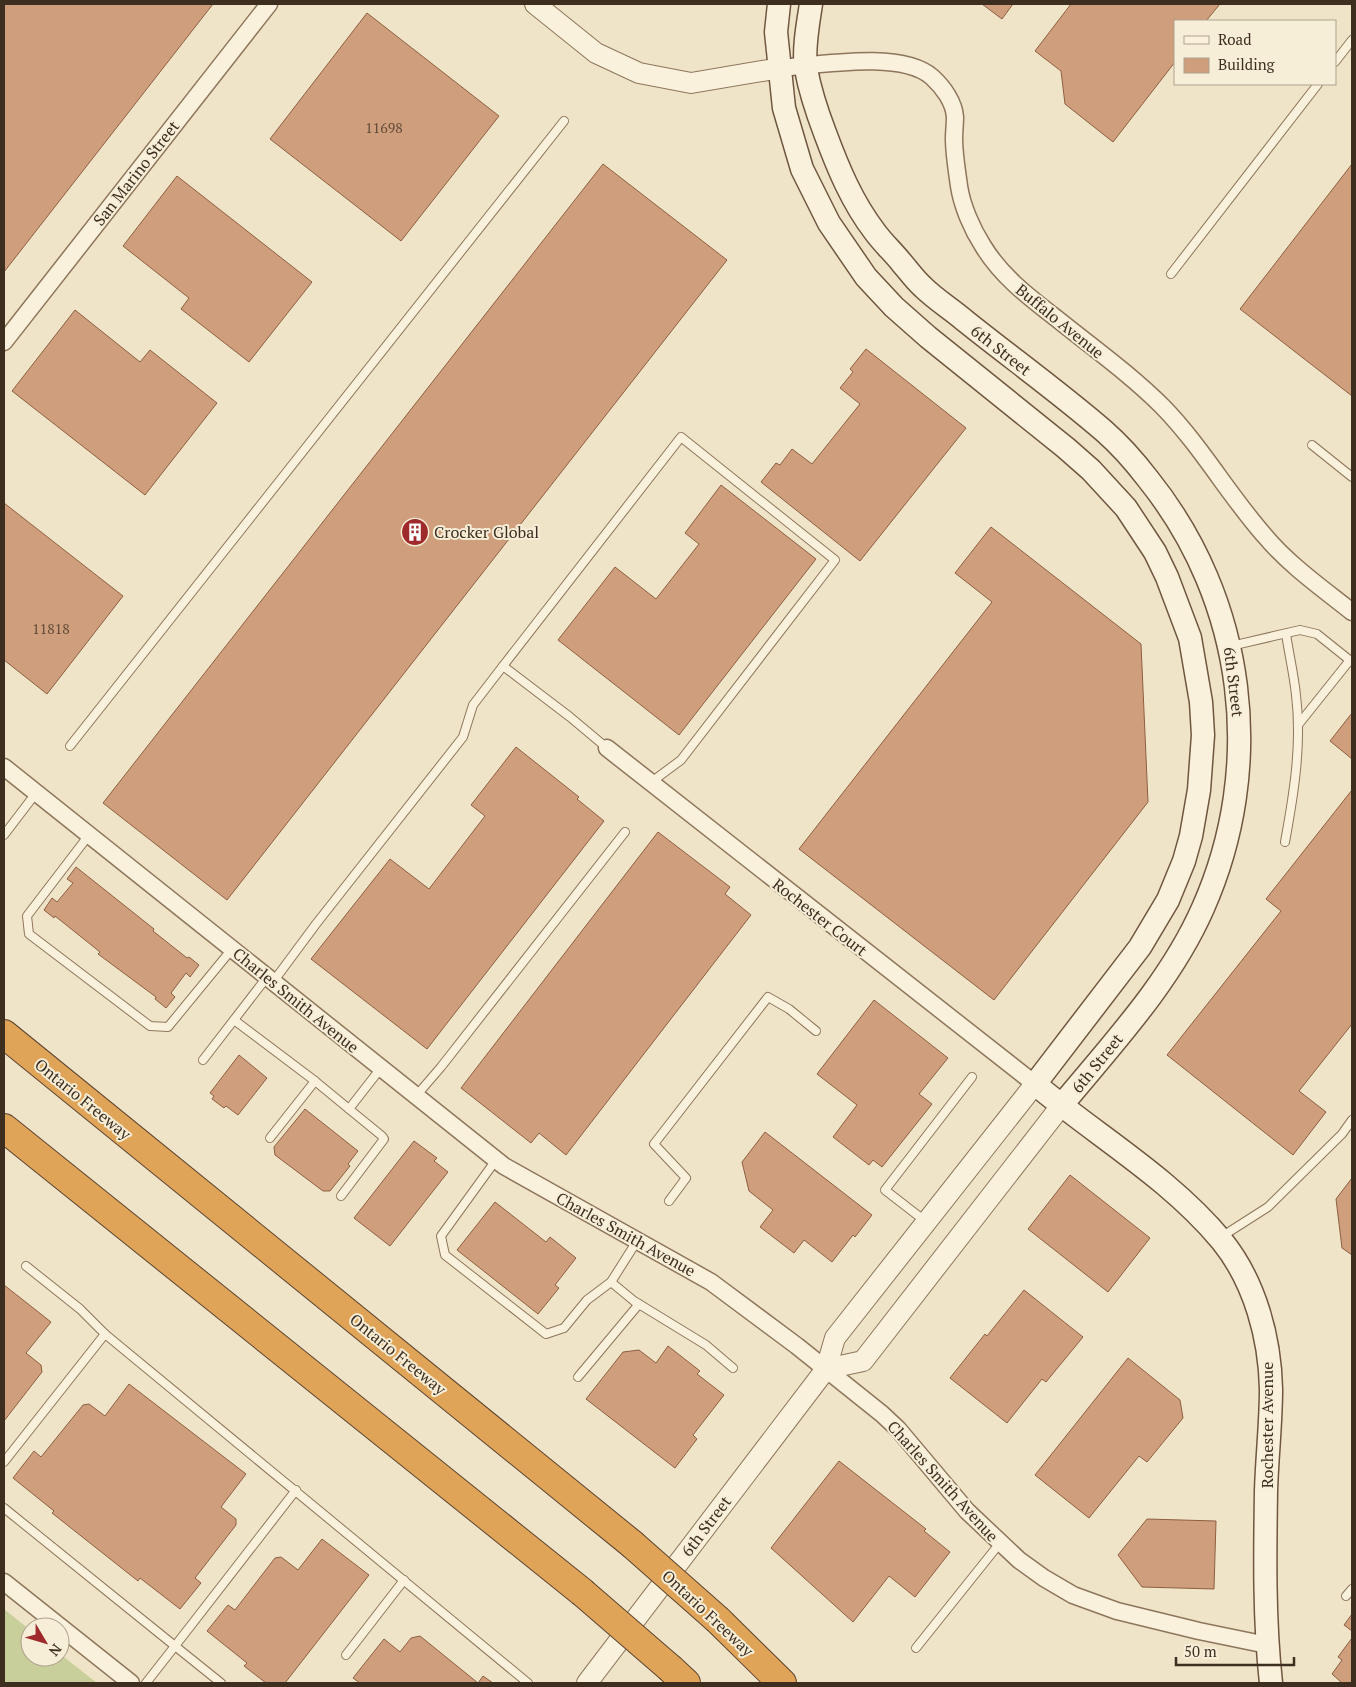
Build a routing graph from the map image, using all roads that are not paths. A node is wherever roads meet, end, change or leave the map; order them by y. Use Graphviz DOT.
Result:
graph roads {
  1 [pos="269,4"];
  2 [pos="535,4"];
  3 [pos="779,4"];
  4 [pos="811,4"];
  5 [pos="1352,40"];
  6 [pos="1336,61"];
  7 [pos="806,66"];
  8 [pos="780,68"];
  9 [pos="1317,85"];
  10 [pos="564,121"];
  11 [pos="1171,274"];
  12 [pos="4,342"];
  13 [pos="1312,446"];
  14 [pos="1352,477"];
  15 [pos="1352,612"];
  16 [pos="1286,634"];
  17 [pos="1230,646"];
  18 [pos="1351,661"];
  19 [pos="503,666"];
  20 [pos="1298,725"];
  21 [pos="70,746"];
  22 [pos="606,748"];
  23 [pos="4,767"];
  24 [pos="650,783"];
  25 [pos="36,793"];
  26 [pos="624,832"];
  27 [pos="4,835"];
  28 [pos="88,835"];
  29 [pos="1285,842"];
  30 [pos="232,949"];
  31 [pos="270,979"];
  32 [pos="234,1020"];
  33 [pos="816,1031"];
  34 [pos="4,1034"];
  35 [pos="203,1060"];
  36 [pos="381,1068"];
  37 [pos="972,1077"];
  38 [pos="315,1082"];
  39 [pos="1035,1084"];
  40 [pos="416,1096"];
  41 [pos="1061,1106"];
  42 [pos="349,1110"];
  43 [pos="1352,1120"];
  44 [pos="4,1128"];
  45 [pos="270,1138"];
  46 [pos="496,1160"];
  47 [pos="341,1196"];
  48 [pos="670,1201"];
  49 [pos="927,1222"];
  50 [pos="1219,1238"];
  51 [pos="637,1241"];
  52 [pos="26,1266"];
  53 [pos="611,1282"];
  54 [pos="639,1304"];
  55 [pos="105,1334"];
  56 [pos="733,1368"];
  57 [pos="826,1369"];
  58 [pos="578,1377"];
  59 [pos="4,1462"];
  60 [pos="296,1490"];
  61 [pos="4,1508"];
  62 [pos="1000,1543"];
  63 [pos="404,1580"];
  64 [pos="4,1582"];
  65 [pos="1352,1589"];
  66 [pos="1346,1596"];
  67 [pos="1267,1645"];
  68 [pos="175,1646"];
  69 [pos="916,1648"];
  70 [pos="346,1654"];
  71 [pos="678,1676"];
  72 [pos="131,1683"];
  73 [pos="146,1683"];
  74 [pos="222,1683"];
  75 [pos="528,1683"];
  76 [pos="587,1683"];
  77 [pos="782,1683"];
  78 [pos="1271,1683"];
  1 -- 12 [label="street, San Marino Street"];
  2 -- 8 [label="street, Buffalo Avenue"];
  3 -- 8 [label="main road, 6th Street"];
  4 -- 7 [label="main road, 6th Street"];
  5 -- 6 [label="lane"];
  7 -- 8 [label="street, Buffalo Avenue"];
  7 -- 15 [label="street, Buffalo Avenue"];
  7 -- 17 [label="main road, 6th Street"];
  8 -- 39 [label="main road, 6th Street"];
  9 -- 11 [label="lane"];
  10 -- 21 [label="lane"];
  13 -- 14 [label="lane"];
  16 -- 17 [label="lane"];
  16 -- 18 [label="lane"];
  16 -- 20 [label="lane"];
  17 -- 41 [label="main road, 6th Street"];
  18 -- 20 [label="lane"];
  19 -- 22 [label="lane"];
  19 -- 24 [label="lane"];
  19 -- 31 [label="lane"];
  20 -- 29 [label="lane"];
  22 -- 24 [label="street, Rochester Court"];
  23 -- 25 [label="street, Charles Smith Avenue"];
  24 -- 39 [label="street, Rochester Court"];
  25 -- 27 [label="lane"];
  25 -- 28 [label="street, Charles Smith Avenue"];
  26 -- 40 [label="lane"];
  28 -- 30 [label="street, Charles Smith Avenue"];
  28 -- 30 [label="lane"];
  30 -- 31 [label="street, Charles Smith Avenue"];
  31 -- 32 [label="lane"];
  31 -- 36 [label="street, Charles Smith Avenue"];
  32 -- 35 [label="lane"];
  32 -- 38 [label="lane"];
  33 -- 48 [label="lane"];
  34 -- 77 [label="highway, Ontario Freeway, bridge"];
  36 -- 40 [label="street, Charles Smith Avenue"];
  36 -- 42 [label="lane"];
  37 -- 49 [label="lane"];
  38 -- 42 [label="lane"];
  38 -- 45 [label="lane"];
  39 -- 41 [label="main road, Rochester Avenue"];
  39 -- 49 [label="street, 6th Street"];
  40 -- 46 [label="street, Charles Smith Avenue"];
  41 -- 50 [label="main road, Rochester Avenue"];
  41 -- 57 [label="street, 6th Street"];
  42 -- 47 [label="lane"];
  43 -- 50 [label="lane"];
  44 -- 71 [label="highway, bridge"];
  46 -- 51 [label="street, Charles Smith Avenue"];
  46 -- 53 [label="lane"];
  49 -- 57 [label="street, 6th Street"];
  50 -- 67 [label="main road, Rochester Avenue"];
  51 -- 53 [label="lane"];
  51 -- 57 [label="street, Charles Smith Avenue"];
  52 -- 55 [label="lane"];
  53 -- 54 [label="lane"];
  54 -- 56 [label="lane"];
  54 -- 58 [label="lane"];
  55 -- 59 [label="lane"];
  55 -- 60 [label="lane"];
  57 -- 62 [label="street, Charles Smith Avenue"];
  57 -- 76 [label="street, 6th Street"];
  60 -- 63 [label="lane"];
  60 -- 68 [label="lane"];
  61 -- 68 [label="lane"];
  62 -- 67 [label="street, Charles Smith Avenue"];
  62 -- 69 [label="lane"];
  63 -- 70 [label="lane"];
  63 -- 75 [label="lane"];
  64 -- 72 [label="street"];
  65 -- 66 [label="lane"];
  67 -- 78 [label="main road, Rochester Avenue"];
  68 -- 73 [label="lane"];
  68 -- 74 [label="lane"];
}
